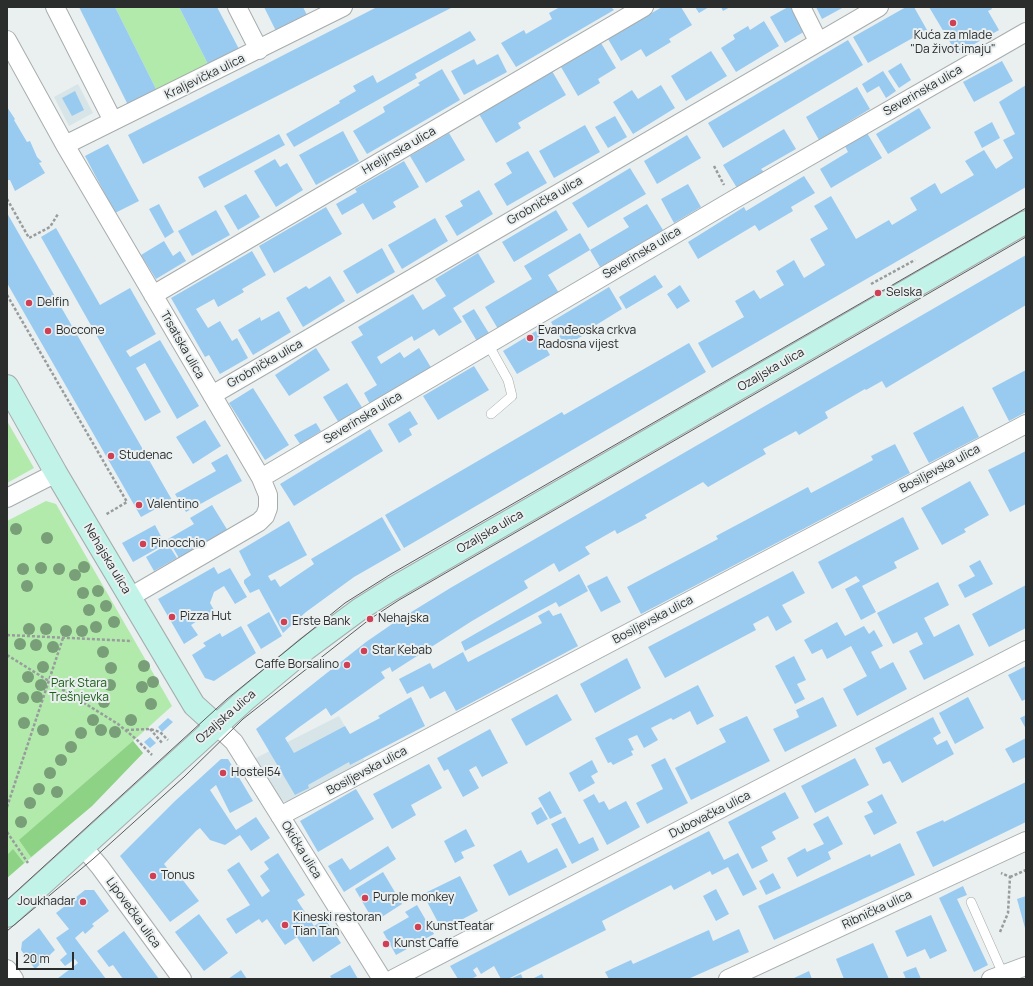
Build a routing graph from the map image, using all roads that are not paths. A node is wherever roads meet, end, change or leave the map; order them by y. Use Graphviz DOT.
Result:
graph roads {
  1 [pos="55,7"];
  2 [pos="237,7"];
  3 [pos="343,7"];
  4 [pos="644,7"];
  5 [pos="800,7"];
  6 [pos="879,7"];
  7 [pos="1026,32"];
  8 [pos="7,40"];
  9 [pos="818,41"];
  10 [pos="260,50"];
  11 [pos="114,121"];
  12 [pos="65,145"];
  13 [pos="1026,222"];
  14 [pos="153,295"];
  15 [pos="488,344"];
  16 [pos="7,386"];
  17 [pos="212,395"];
  18 [pos="491,414"];
  19 [pos="1026,424"];
  20 [pos="56,473"];
  21 [pos="261,478"];
  22 [pos="7,498"];
  23 [pos="130,597"];
  24 [pos="1026,650"];
  25 [pos="216,725"];
  26 [pos="280,816"];
  27 [pos="1026,841"];
  28 [pos="84,848"];
  29 [pos="971,902"];
  30 [pos="7,916"];
  31 [pos="1026,966"];
  32 [pos="7,969"];
  33 [pos="997,977"];
  34 [pos="14,979"];
  35 [pos="182,979"];
  36 [pos="382,979"];
  37 [pos="394,979"];
  38 [pos="728,979"];
  1 -- 11 [label="street"];
  2 -- 10 [label="street"];
  3 -- 10 [label="street, Kraljevička ulica"];
  4 -- 14 [label="street, Hreljinska ulica"];
  5 -- 9 [label="street"];
  6 -- 9 [label="street, Grobnička ulica"];
  7 -- 15 [label="street, Severinska ulica"];
  8 -- 12 [label="street, Trsatska ulica"];
  9 -- 17 [label="street, Grobnička ulica"];
  10 -- 11 [label="street, Kraljevička ulica"];
  11 -- 12 [label="street, Kraljevička ulica"];
  12 -- 14 [label="street, Trsatska ulica"];
  13 -- 25 [label="main road, Ozaljska ulica"];
  14 -- 17 [label="street, Trsatska ulica"];
  15 -- 18 [label="lane"];
  15 -- 21 [label="street, Severinska ulica"];
  16 -- 20 [label="main road, Nehajska ulica"];
  17 -- 21 [label="street, Trsatska ulica"];
  19 -- 26 [label="street, Bosiljevska ulica"];
  20 -- 22 [label="street"];
  20 -- 23 [label="main road, Nehajska ulica"];
  21 -- 23 [label="street, Trsatska ulica"];
  23 -- 25 [label="main road, Nehajska ulica"];
  24 -- 37 [label="street, Dubovačka ulica"];
  25 -- 26 [label="street, Okićka ulica"];
  25 -- 28 [label="main road, Ozaljska ulica"];
  26 -- 36 [label="street, Okićka ulica"];
  27 -- 38 [label="street, Ribnička ulica"];
  28 -- 30 [label="main road, Ozaljska ulica"];
  28 -- 35 [label="street, Lipovečka ulica"];
  29 -- 33 [label="lane"];
  31 -- 33 [label="street"];
  32 -- 34 [label="street"];
}
